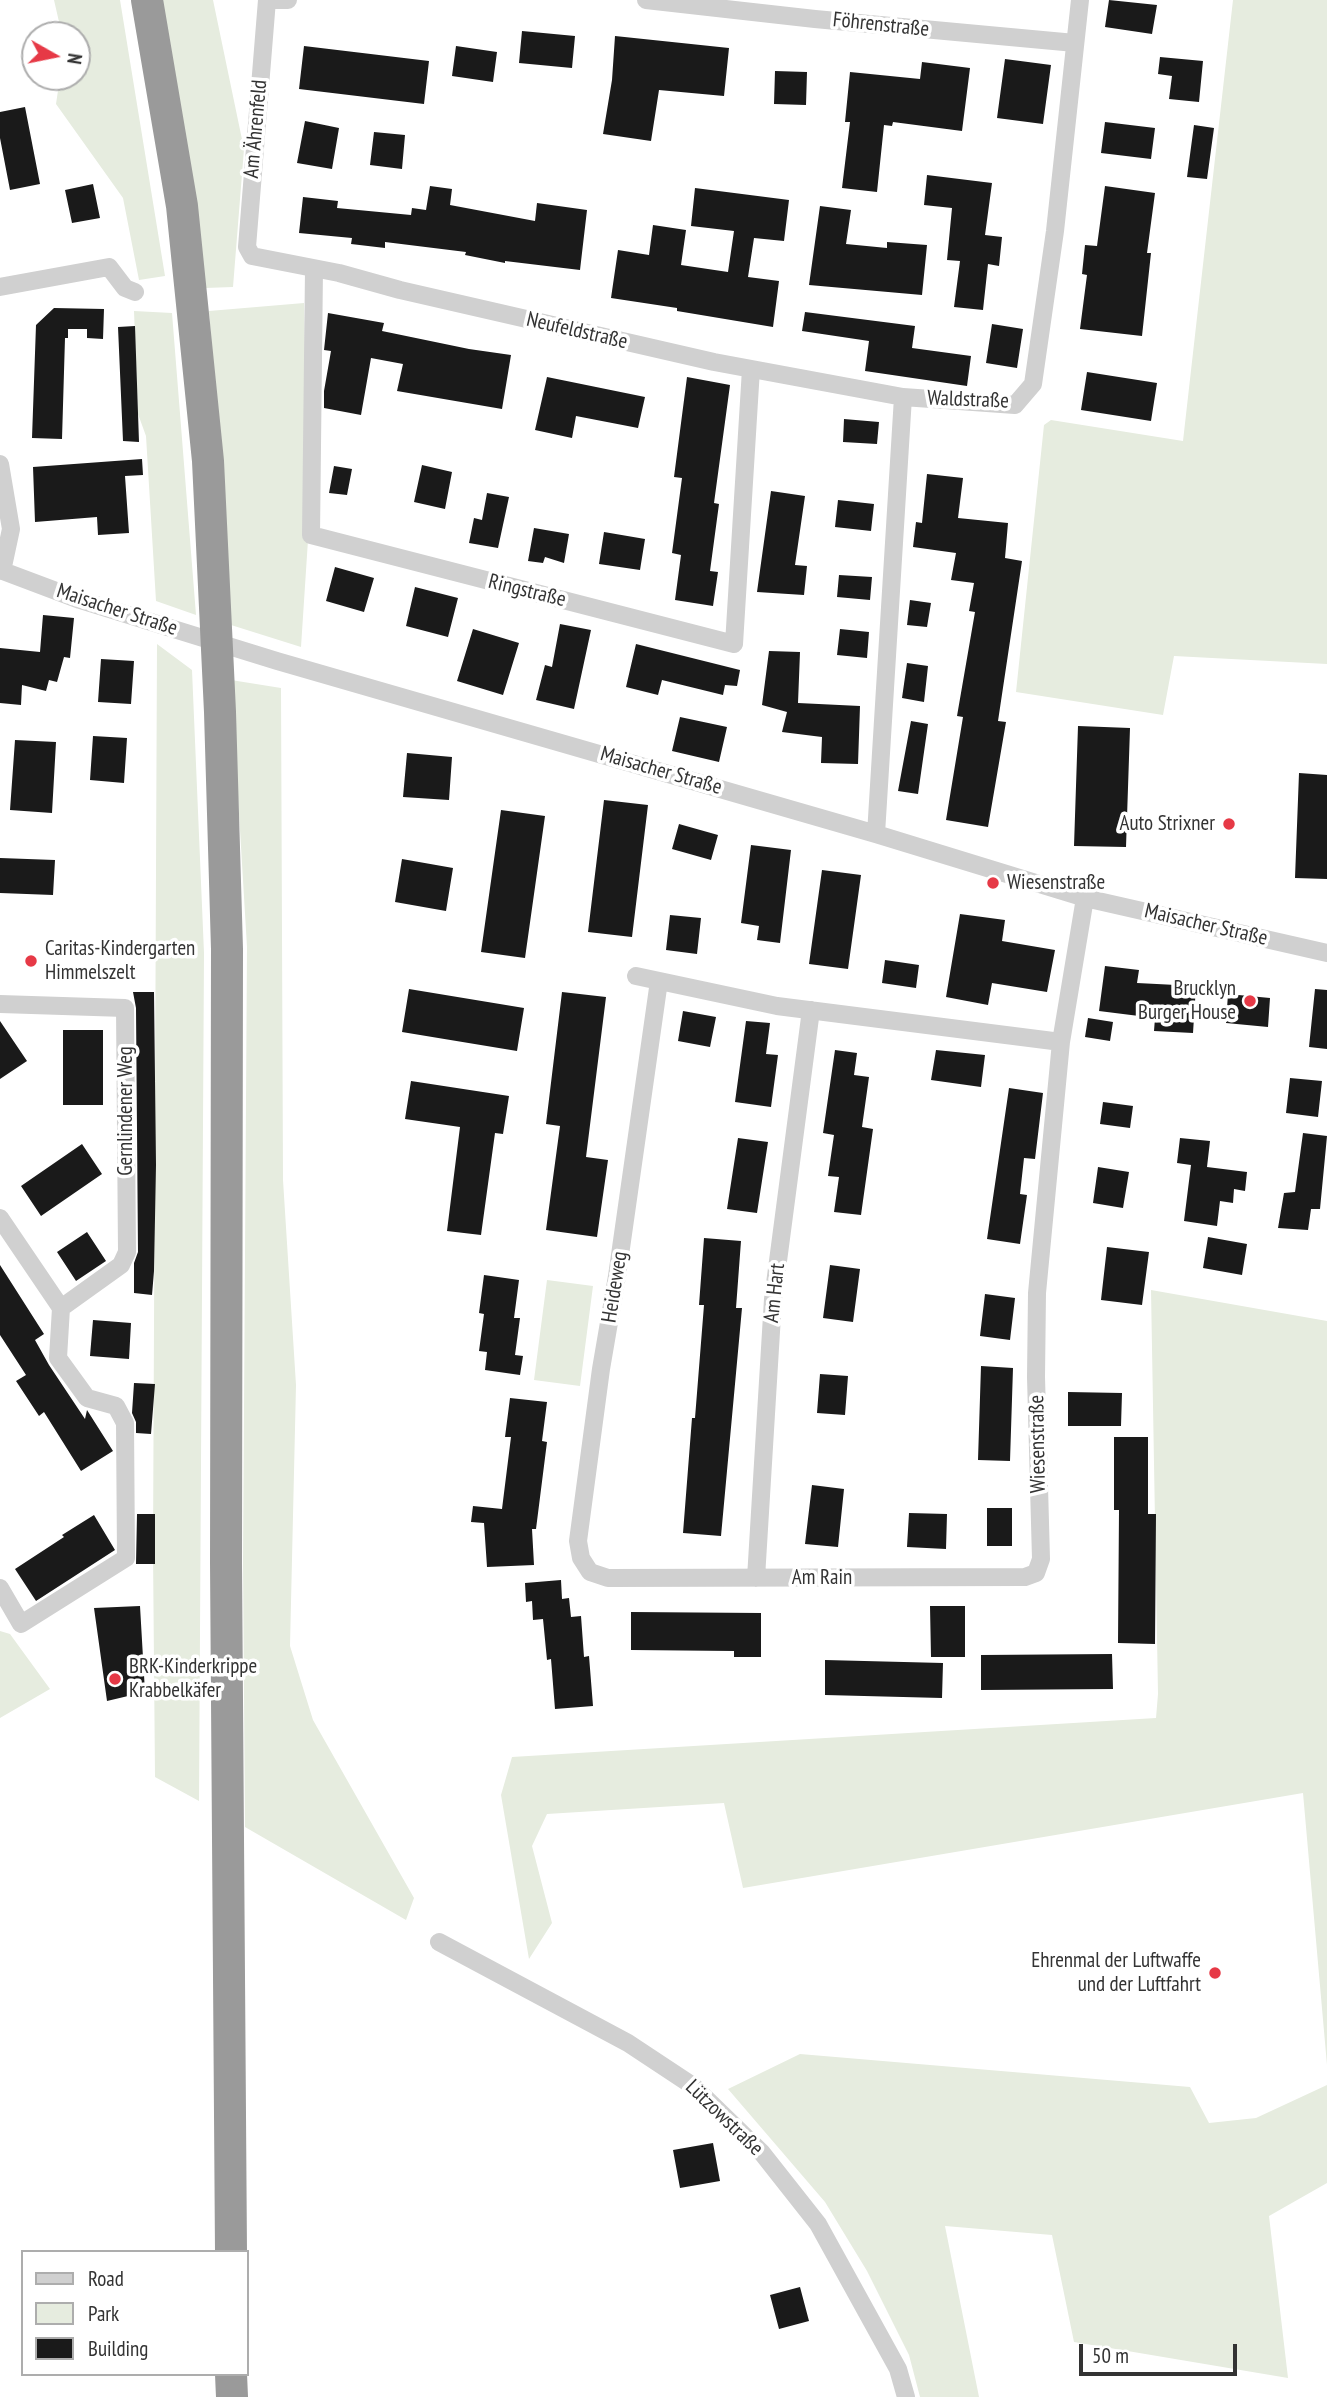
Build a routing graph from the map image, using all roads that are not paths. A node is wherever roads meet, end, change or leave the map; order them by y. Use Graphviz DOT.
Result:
graph roads {
  1 [pos="147,0"];
  2 [pos="267,0"];
  3 [pos="288,0"];
  4 [pos="646,0"];
  5 [pos="1080,0"];
  6 [pos="1075,43"];
  7 [pos="252,256"];
  8 [pos="314,269"];
  9 [pos="0,287"];
  10 [pos="135,292"];
  11 [pos="751,369"];
  12 [pos="903,397"];
  13 [pos="0,464"];
  14 [pos="1,570"];
  15 [pos="876,834"];
  16 [pos="1085,898"];
  17 [pos="1327,953"];
  18 [pos="636,976"];
  19 [pos="659,981"];
  20 [pos="0,1004"];
  21 [pos="811,1010"];
  22 [pos="1061,1042"];
  23 [pos="0,1218"];
  24 [pos="61,1308"];
  25 [pos="1036,1573"];
  26 [pos="608,1578"];
  27 [pos="755,1578"];
  28 [pos="0,1587"];
  29 [pos="439,1942"];
  30 [pos="231,2250"];
  31 [pos="232,2376"];
  32 [pos="232,2397"];
  33 [pos="906,2397"];
  1 -- 30 [label="highway"];
  2 -- 3 [label="street"];
  2 -- 7 [label="street, Am Ährenfeld"];
  4 -- 6 [label="street, Föhrenstraße"];
  5 -- 6 [label="street, Waldstraße"];
  6 -- 12 [label="street, Waldstraße"];
  7 -- 8 [label="street, Neufeldstraße"];
  8 -- 11 [label="street, Neufeldstraße"];
  8 -- 11 [label="street, Ringstraße"];
  9 -- 10 [label="street"];
  11 -- 12 [label="street, Neufeldstraße"];
  12 -- 15 [label="street, Waldstraße"];
  13 -- 14 [label="street"];
  14 -- 15 [label="street, Maisacher Straße"];
  15 -- 16 [label="street, Maisacher Straße"];
  16 -- 17 [label="street, Maisacher Straße"];
  16 -- 22 [label="street, Wiesenstraße"];
  18 -- 19 [label="street"];
  19 -- 21 [label="street"];
  19 -- 26 [label="street, Heideweg"];
  20 -- 24 [label="street, Gernlindener Weg"];
  21 -- 22 [label="street"];
  21 -- 27 [label="street, Am Hart"];
  22 -- 25 [label="street, Wiesenstraße"];
  23 -- 24 [label="street"];
  24 -- 28 [label="street"];
  25 -- 27 [label="street, Am Rain"];
  26 -- 27 [label="street, Am Rain"];
  29 -- 33 [label="street, Lützowstraße"];
  31 -- 32 [label="highway"];
}
